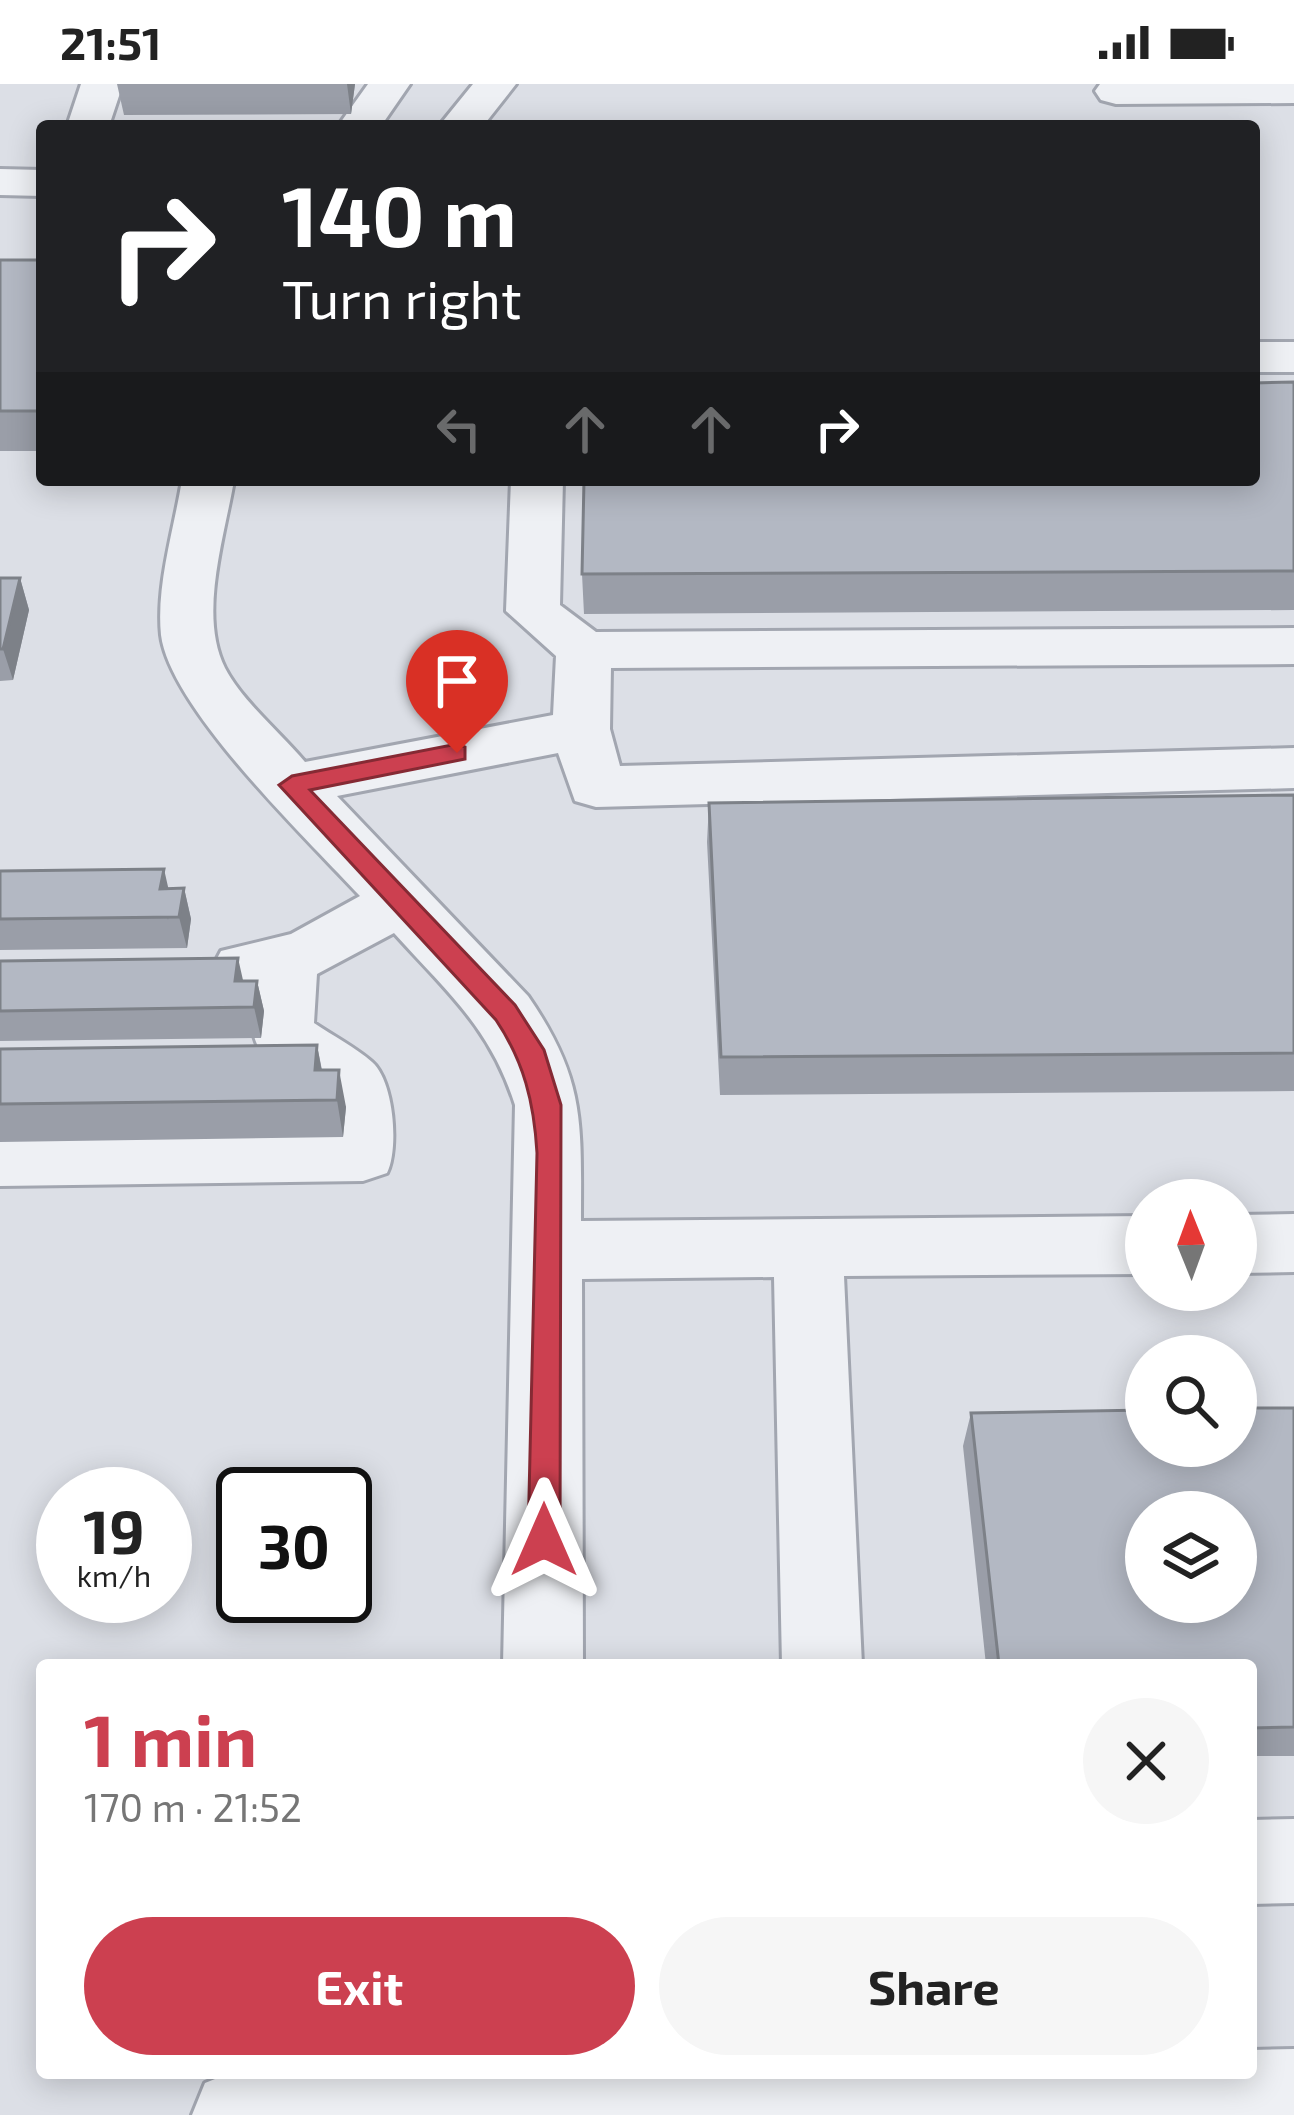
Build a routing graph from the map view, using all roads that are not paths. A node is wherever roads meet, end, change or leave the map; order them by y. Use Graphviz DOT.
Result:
graph roads {
  1 [pos="102,84"];
  2 [pos="389,84"];
  3 [pos="496,84"];
  4 [pos="1294,90"];
  5 [pos="1116,91"];
  6 [pos="90,120"];
  7 [pos="363,120"];
  8 [pos="465,120"];
  9 [pos="0,182"];
  10 [pos="36,183"];
  11 [pos="1260,357"];
  12 [pos="1294,357"];
  13 [pos="207,486"];
  14 [pos="537,486"];
  15 [pos="1294,646"];
  16 [pos="584,650"];
  17 [pos="581,729"];
  18 [pos="1294,767"];
  19 [pos="292,785"];
  20 [pos="399,902"];
  21 [pos="287,958"];
  22 [pos="176,970"];
  23 [pos="313,1055"];
  24 [pos="224,1056"];
  25 [pos="0,1159"];
  26 [pos="1257,1244"];
  27 [pos="1294,1244"];
  28 [pos="1125,1245"];
  29 [pos="808,1247"];
  30 [pos="548,1250"];
  31 [pos="544,1659"];
  32 [pos="822,1659"];
  33 [pos="1294,1861"];
  34 [pos="1257,1862"];
  35 [pos="1073,2086"];
  36 [pos="1294,2094"];
  37 [pos="529,2099"];
  38 [pos="237,2115"];
  1 -- 6 [label="street"];
  2 -- 7 [label="street"];
  3 -- 8 [label="street"];
  4 -- 5 [label="street"];
  9 -- 10 [label="street"];
  11 -- 12 [label="street"];
  13 -- 19 [label="street"];
  14 -- 16 [label="street"];
  15 -- 16 [label="street"];
  16 -- 17 [label="street"];
  17 -- 18 [label="street"];
  17 -- 19 [label="street"];
  19 -- 20 [label="street"];
  20 -- 21 [label="street"];
  20 -- 30 [label="street"];
  21 -- 22 [label="street"];
  21 -- 23 [label="street"];
  23 -- 24 [label="street"];
  23 -- 25 [label="street"];
  26 -- 27 [label="street"];
  28 -- 29 [label="street"];
  29 -- 30 [label="street"];
  29 -- 32 [label="street"];
  30 -- 31 [label="street"];
  33 -- 34 [label="street"];
  35 -- 36 [label="street"];
  35 -- 37 [label="street"];
  37 -- 38 [label="street"];
}
